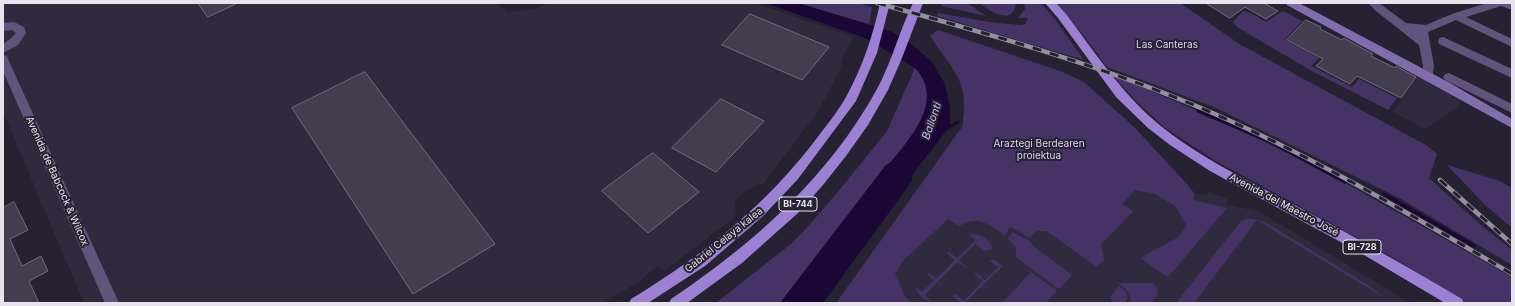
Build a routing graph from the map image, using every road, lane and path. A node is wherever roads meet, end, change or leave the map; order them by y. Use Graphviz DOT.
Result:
graph roads {
  1 [pos="885,3"];
  2 [pos="918,3"];
  3 [pos="1050,3"];
  4 [pos="1291,3"];
  5 [pos="1372,3"];
  6 [pos="1498,3"];
  7 [pos="1504,3"];
  8 [pos="1512,7"];
  9 [pos="1456,16"];
  10 [pos="1405,26"];
  11 [pos="3,27"];
  12 [pos="1427,29"];
  13 [pos="1444,41"];
  14 [pos="1424,43"];
  15 [pos="1512,43"];
  16 [pos="3,49"];
  17 [pos="3,58"];
  18 [pos="1512,74"];
  19 [pos="1428,76"];
  20 [pos="1449,77"];
  21 [pos="1512,109"];
  22 [pos="1512,124"];
  23 [pos="112,303"];
  24 [pos="636,303"];
  25 [pos="676,303"];
  26 [pos="1457,303"];
  1 -- 24 [label="main road, Gabriel Celaya kalea / BI-744"];
  2 -- 25 [label="main road, BI-744"];
  3 -- 26 [label="main road, Avenida del Maestro José / BI-728"];
  4 -- 19 [label="street"];
  5 -- 10 [label="street"];
  6 -- 9 [label="street"];
  7 -- 8 [label="street"];
  9 -- 12 [label="street"];
  9 -- 15 [label="street"];
  10 -- 12 [label="street"];
  10 -- 14 [label="street"];
  11 -- 16 [label="street"];
  12 -- 14 [label="street"];
  13 -- 18 [label="street"];
  14 -- 19 [label="street"];
  17 -- 23 [label="street, Avenida de Babcock & Wilcox"];
  19 -- 22 [label="street"];
  20 -- 21 [label="street"];
}
